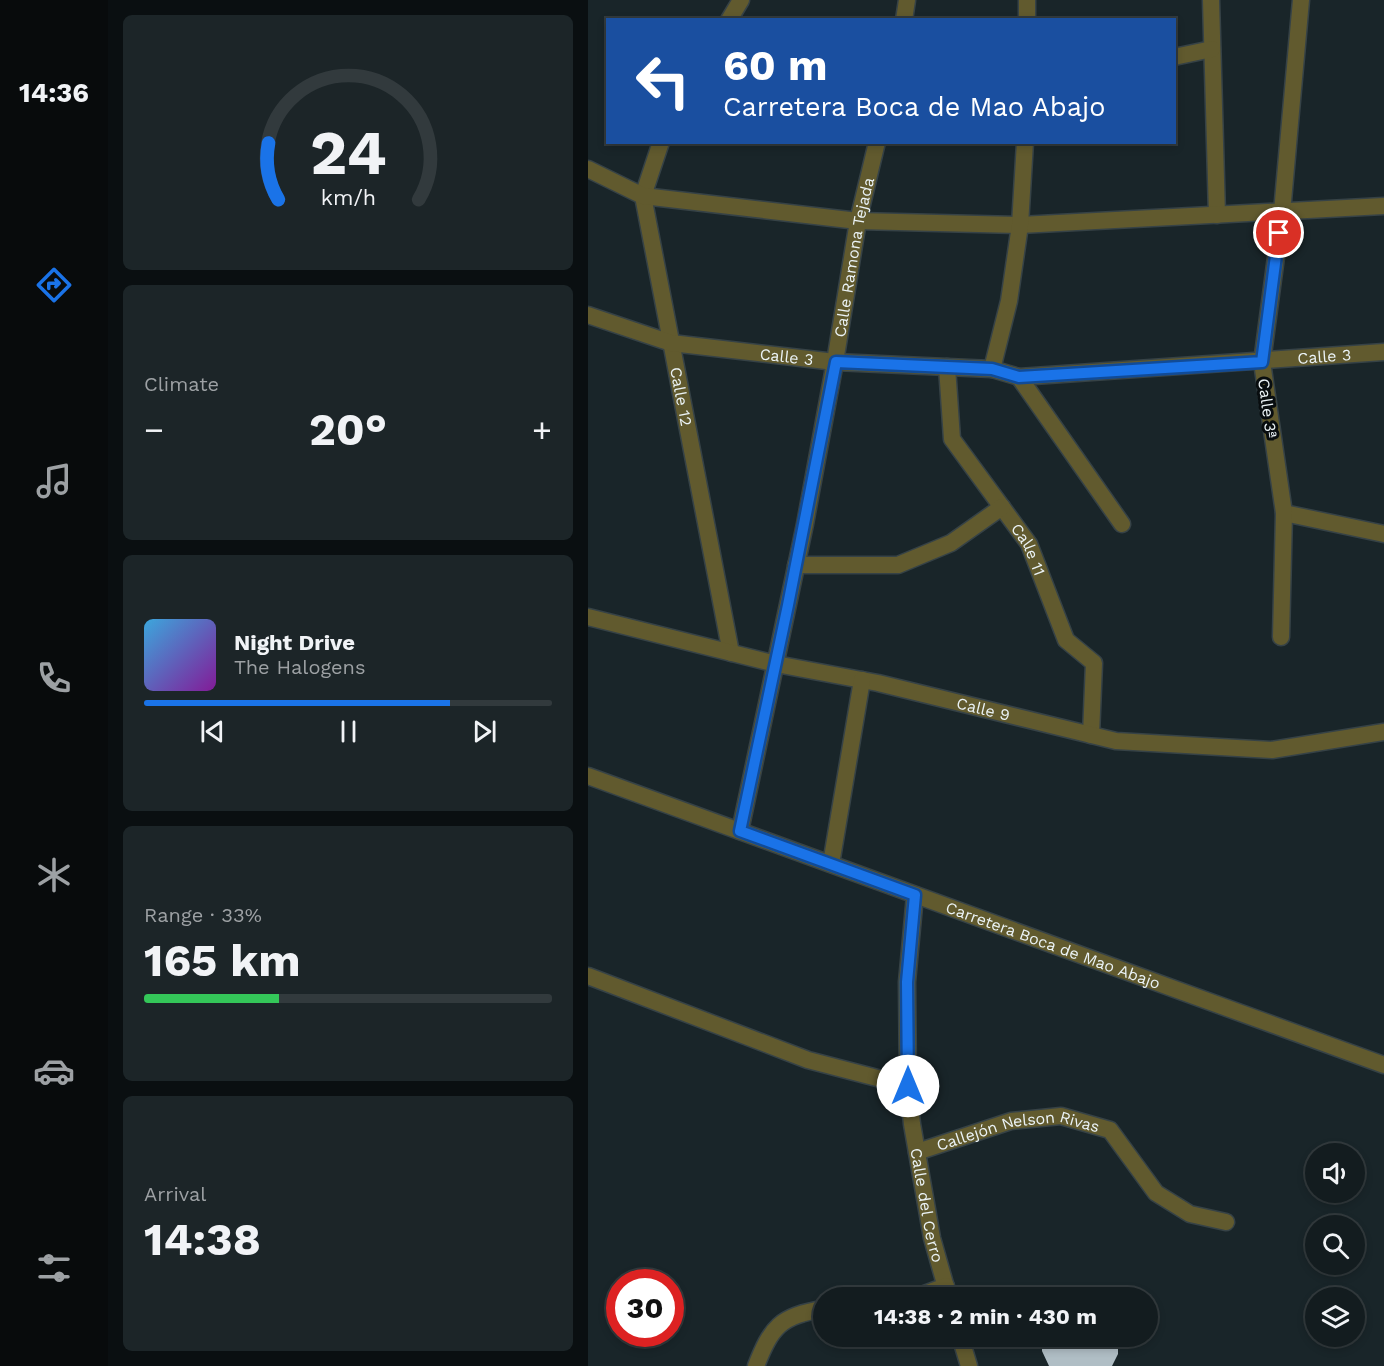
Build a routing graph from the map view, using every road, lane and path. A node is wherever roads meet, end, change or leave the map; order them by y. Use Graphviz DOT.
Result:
graph roads {
  1 [pos="907,0"];
  2 [pos="1027,0"];
  3 [pos="1211,0"];
  4 [pos="1301,0"];
  5 [pos="904,18"];
  6 [pos="1027,18"];
  7 [pos="1212,49"];
  8 [pos="1176,57"];
  9 [pos="660,144"];
  10 [pos="877,144"];
  11 [pos="1025,144"];
  12 [pos="588,169"];
  13 [pos="643,196"];
  14 [pos="1384,206"];
  15 [pos="1282,212"];
  16 [pos="1217,215"];
  17 [pos="858,221"];
  18 [pos="1020,225"];
  19 [pos="588,315"];
  20 [pos="671,343"];
  21 [pos="1384,352"];
  22 [pos="836,362"];
  23 [pos="1262,362"];
  24 [pos="947,367"];
  25 [pos="992,369"];
  26 [pos="1019,377"];
  27 [pos="1002,507"];
  28 [pos="1284,513"];
  29 [pos="1122,524"];
  30 [pos="1384,534"];
  31 [pos="796,565"];
  32 [pos="588,617"];
  33 [pos="1281,638"];
  34 [pos="732,653"];
  35 [pos="776,664"];
  36 [pos="862,680"];
  37 [pos="1384,732"];
  38 [pos="1091,735"];
  39 [pos="588,776"];
  40 [pos="740,831"];
  41 [pos="831,864"];
  42 [pos="915,895"];
  43 [pos="588,976"];
  44 [pos="1384,1065"];
  45 [pos="908,1086"];
  46 [pos="917,1152"];
  47 [pos="1226,1222"];
  48 [pos="946,1287"];
  49 [pos="813,1312"];
  50 [pos="963,1347"];
  51 [pos="756,1366"];
  52 [pos="969,1366"];
  1 -- 5 [label="street"];
  2 -- 6 [label="street"];
  3 -- 7 [label="street"];
  4 -- 15 [label="street, Calle 3ª"];
  7 -- 8 [label="street"];
  7 -- 16 [label="street"];
  9 -- 13 [label="street, Calle 12"];
  10 -- 17 [label="street, Calle Ramona Tejada"];
  11 -- 18 [label="street"];
  12 -- 13 [label="street"];
  13 -- 17 [label="street"];
  13 -- 20 [label="street, Calle 12"];
  14 -- 15 [label="street"];
  15 -- 16 [label="street"];
  15 -- 23 [label="street, Calle 3ª"];
  16 -- 18 [label="street"];
  17 -- 18 [label="street"];
  17 -- 22 [label="street, Calle Ramona Tejada"];
  18 -- 25 [label="street"];
  19 -- 20 [label="street, Calle 3"];
  20 -- 22 [label="street, Calle 3"];
  20 -- 34 [label="street, Calle 12"];
  21 -- 23 [label="street, Calle 3"];
  22 -- 24 [label="street, Calle 3"];
  22 -- 31 [label="street, Calle Ramona Tejada"];
  23 -- 26 [label="street, Calle 3"];
  23 -- 28 [label="street, Calle 3ª"];
  24 -- 25 [label="street, Calle 3"];
  24 -- 27 [label="street, Calle 11"];
  25 -- 26 [label="street, Calle 3"];
  26 -- 29 [label="street"];
  27 -- 31 [label="street"];
  27 -- 38 [label="street, Calle 11"];
  28 -- 30 [label="street"];
  28 -- 33 [label="street, Calle 3ª"];
  31 -- 35 [label="street, Calle Ramona Tejada"];
  32 -- 34 [label="street, Calle 9"];
  34 -- 35 [label="street, Calle 9"];
  35 -- 36 [label="street, Calle 9"];
  35 -- 40 [label="street, Calle Ramona Tejada"];
  36 -- 38 [label="street, Calle 9"];
  36 -- 41 [label="street"];
  37 -- 38 [label="street, Calle 9"];
  39 -- 40 [label="street, Carretera Boca de Mao Abajo"];
  40 -- 41 [label="street, Carretera Boca de Mao Abajo"];
  41 -- 42 [label="street, Carretera Boca de Mao Abajo"];
  42 -- 44 [label="street, Carretera Boca de Mao Abajo"];
  42 -- 45 [label="street, Calle del Cerro"];
  43 -- 45 [label="street"];
  45 -- 46 [label="street, Calle del Cerro"];
  46 -- 47 [label="street, Callejón Nelson Rivas"];
  46 -- 48 [label="street, Calle del Cerro"];
  49 -- 51 [label="street"];
  50 -- 52 [label="street"];
}
